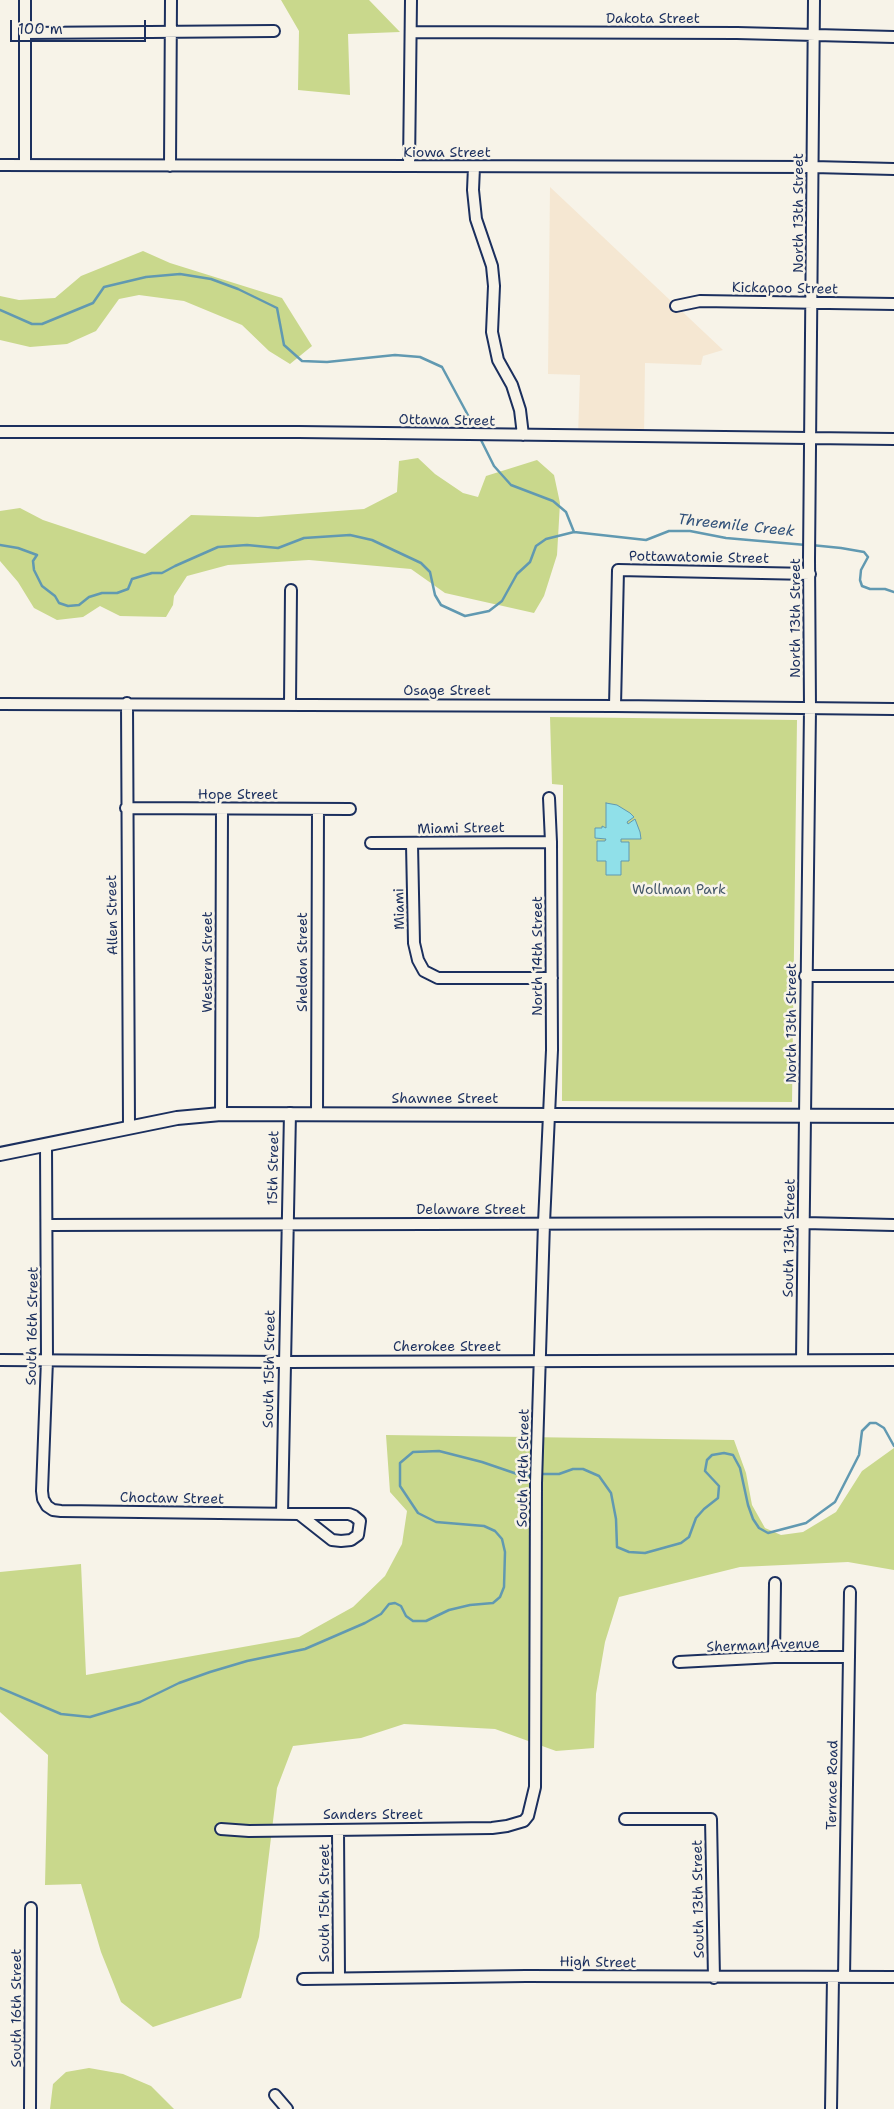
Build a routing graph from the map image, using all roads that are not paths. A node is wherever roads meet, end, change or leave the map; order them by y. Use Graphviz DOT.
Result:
graph roads {
  1 [pos="25,0"];
  2 [pos="171,0"];
  3 [pos="411,0"];
  4 [pos="814,0"];
  5 [pos="170,31"];
  6 [pos="274,31"];
  7 [pos="411,32"];
  8 [pos="25,33"];
  9 [pos="814,35"];
  10 [pos="894,37"];
  11 [pos="0,165"];
  12 [pos="25,165"];
  13 [pos="170,166"];
  14 [pos="409,166"];
  15 [pos="474,167"];
  16 [pos="813,167"];
  17 [pos="894,169"];
  18 [pos="812,303"];
  19 [pos="894,304"];
  20 [pos="676,306"];
  21 [pos="0,432"];
  22 [pos="523,435"];
  23 [pos="811,439"];
  24 [pos="894,440"];
  25 [pos="810,574"];
  26 [pos="291,590"];
  27 [pos="127,703"];
  28 [pos="0,704"];
  29 [pos="290,704"];
  30 [pos="615,706"];
  31 [pos="810,709"];
  32 [pos="894,709"];
  33 [pos="549,798"];
  34 [pos="126,808"];
  35 [pos="222,809"];
  36 [pos="318,809"];
  37 [pos="350,809"];
  38 [pos="551,842"];
  39 [pos="371,843"];
  40 [pos="412,844"];
  41 [pos="805,976"];
  42 [pos="894,976"];
  43 [pos="552,978"];
  44 [pos="290,1113"];
  45 [pos="221,1114"];
  46 [pos="317,1114"];
  47 [pos="548,1114"];
  48 [pos="806,1116"];
  49 [pos="894,1116"];
  50 [pos="129,1127"];
  51 [pos="46,1145"];
  52 [pos="0,1154"];
  53 [pos="544,1223"];
  54 [pos="804,1223"];
  55 [pos="287,1224"];
  56 [pos="47,1225"];
  57 [pos="894,1225"];
  58 [pos="0,1360"];
  59 [pos="47,1360"];
  60 [pos="541,1360"];
  61 [pos="802,1360"];
  62 [pos="894,1360"];
  63 [pos="284,1362"];
  64 [pos="47,1506"];
  65 [pos="282,1514"];
  66 [pos="299,1514"];
  67 [pos="774,1583"];
  68 [pos="850,1592"];
  69 [pos="774,1657"];
  70 [pos="848,1658"];
  71 [pos="679,1662"];
  72 [pos="625,1819"];
  73 [pos="524,1821"];
  74 [pos="221,1829"];
  75 [pos="338,1830"];
  76 [pos="30,1908"];
  77 [pos="339,1977"];
  78 [pos="833,1977"];
  79 [pos="844,1977"];
  80 [pos="894,1977"];
  81 [pos="714,1978"];
  82 [pos="303,1979"];
  83 [pos="275,2095"];
  84 [pos="30,2109"];
  85 [pos="287,2109"];
  86 [pos="831,2109"];
  1 -- 8 [label="street"];
  2 -- 5 [label="street"];
  3 -- 7 [label="street"];
  4 -- 9 [label="street, North 13th Street"];
  5 -- 6 [label="street"];
  5 -- 8 [label="street"];
  5 -- 13 [label="street"];
  7 -- 9 [label="street, Dakota Street"];
  7 -- 14 [label="street"];
  8 -- 12 [label="street"];
  9 -- 10 [label="street, Dakota Street"];
  9 -- 16 [label="street, North 13th Street"];
  11 -- 12 [label="street, Kiowa Street"];
  12 -- 13 [label="street, Kiowa Street"];
  13 -- 14 [label="street, Kiowa Street"];
  14 -- 15 [label="street, Kiowa Street"];
  15 -- 16 [label="street, Kiowa Street"];
  15 -- 22 [label="street"];
  16 -- 17 [label="street, Kiowa Street"];
  16 -- 18 [label="street, North 13th Street"];
  18 -- 19 [label="street, Kickapoo Street"];
  18 -- 20 [label="street, Kickapoo Street"];
  18 -- 23 [label="street, North 13th Street"];
  21 -- 22 [label="street, Ottawa Street"];
  22 -- 23 [label="street, Ottawa Street"];
  23 -- 24 [label="street, Ottawa Street"];
  23 -- 25 [label="street, North 13th Street"];
  25 -- 30 [label="street, Pottawatomie Street"];
  25 -- 31 [label="street, North 13th Street"];
  26 -- 29 [label="street"];
  27 -- 28 [label="street, Osage Street"];
  27 -- 29 [label="street, Osage Street"];
  27 -- 34 [label="street, Allen Street"];
  29 -- 30 [label="street, Osage Street"];
  30 -- 31 [label="street, Osage Street"];
  31 -- 32 [label="street, Osage Street"];
  31 -- 41 [label="street, North 13th Street"];
  33 -- 38 [label="street, North 14th Street"];
  34 -- 35 [label="street, Hope Street"];
  34 -- 50 [label="street, Allen Street"];
  35 -- 36 [label="street, Hope Street"];
  35 -- 45 [label="street, Western Street"];
  36 -- 37 [label="street, Hope Street"];
  36 -- 46 [label="street, Sheldon Street"];
  38 -- 40 [label="street, Miami Street"];
  38 -- 43 [label="street, North 14th Street"];
  39 -- 40 [label="street, Miami Street"];
  40 -- 43 [label="street, Miami"];
  41 -- 42 [label="street"];
  41 -- 48 [label="street, North 13th Street"];
  43 -- 47 [label="street, North 14th Street"];
  44 -- 45 [label="street, Shawnee Street"];
  44 -- 46 [label="street, Shawnee Street"];
  44 -- 55 [label="street, 15th Street"];
  45 -- 50 [label="street, Shawnee Street"];
  46 -- 47 [label="street, Shawnee Street"];
  47 -- 48 [label="street, Shawnee Street"];
  47 -- 53 [label="street, South 14th Street"];
  48 -- 49 [label="street, Shawnee Street"];
  48 -- 54 [label="street, South 13th Street"];
  50 -- 51 [label="street, Shawnee Street"];
  51 -- 52 [label="street, Shawnee Street"];
  51 -- 56 [label="street, South 16th Street"];
  53 -- 54 [label="street, Delaware Street"];
  53 -- 55 [label="street, Delaware Street"];
  53 -- 60 [label="street, South 14th Street"];
  54 -- 57 [label="street, Delaware Street"];
  54 -- 61 [label="street, South 13th Street"];
  55 -- 56 [label="street, Delaware Street"];
  55 -- 63 [label="street, South 15th Street"];
  56 -- 59 [label="street, South 16th Street"];
  58 -- 59 [label="street, Cherokee Street"];
  59 -- 63 [label="street, Cherokee Street"];
  59 -- 64 [label="street, South 16th Street"];
  60 -- 61 [label="street, Cherokee Street"];
  60 -- 63 [label="street, Cherokee Street"];
  60 -- 73 [label="street, South 14th Street"];
  61 -- 62 [label="street, Cherokee Street"];
  63 -- 65 [label="street, South 15th Street"];
  64 -- 65 [label="street, Choctaw Street"];
  65 -- 66 [label="street, Choctaw Street"];
  66 -- 66 [label="street, Choctaw Street"];
  67 -- 69 [label="street"];
  68 -- 70 [label="street, Terrace Road"];
  69 -- 70 [label="street, Sherman Avenue"];
  69 -- 71 [label="street, Sherman Avenue"];
  70 -- 79 [label="street, Terrace Road"];
  72 -- 81 [label="street, South 13th Street"];
  73 -- 75 [label="street, Sanders Street"];
  74 -- 75 [label="street, Sanders Street"];
  75 -- 77 [label="street, South 15th Street"];
  76 -- 84 [label="street, South 16th Street"];
  77 -- 81 [label="street, High Street"];
  77 -- 82 [label="street, High Street"];
  78 -- 79 [label="street, High Street"];
  78 -- 81 [label="street, High Street"];
  78 -- 86 [label="street"];
  79 -- 80 [label="street, High Street"];
  83 -- 85 [label="street"];
}
